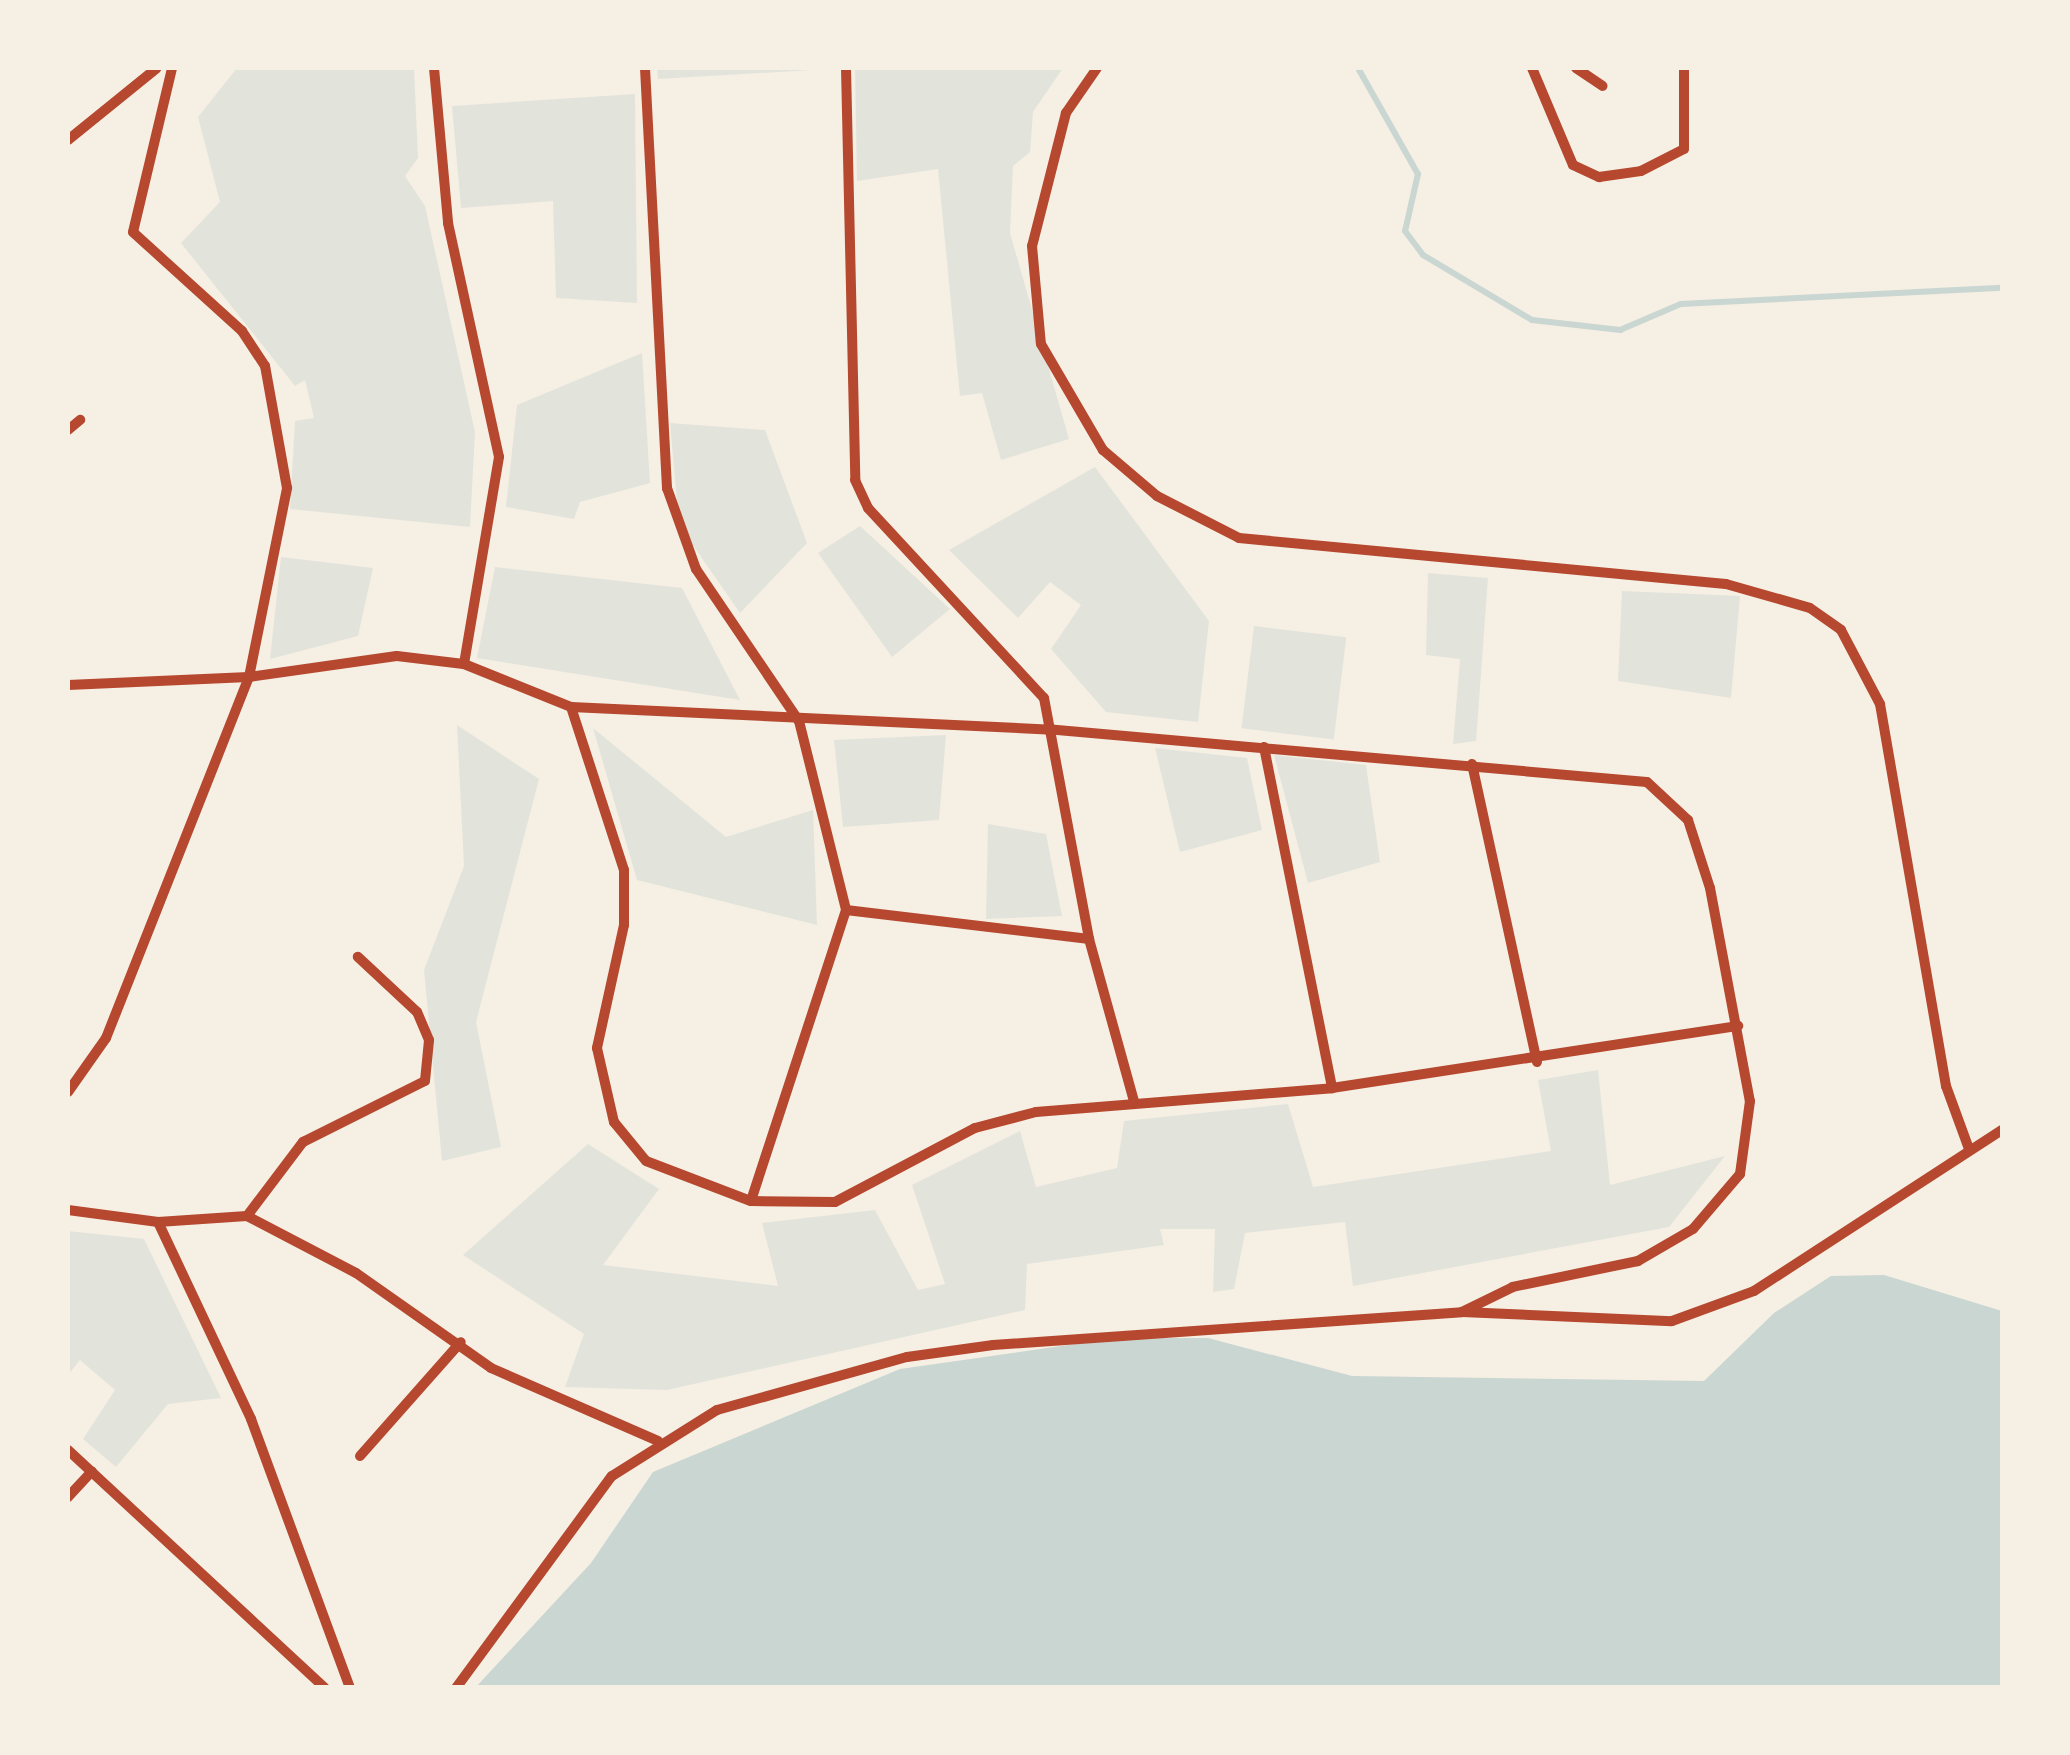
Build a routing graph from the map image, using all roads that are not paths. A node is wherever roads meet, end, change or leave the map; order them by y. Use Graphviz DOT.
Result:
graph roads {
  1 [pos="157,68"];
  2 [pos="172,68"];
  3 [pos="434,68"];
  4 [pos="645,68"];
  5 [pos="846,68"];
  6 [pos="1097,68"];
  7 [pos="1532,68"];
  8 [pos="1576,68"];
  9 [pos="1684,68"];
  10 [pos="1603,86"];
  11 [pos="68,140"];
  12 [pos="80,420"];
  13 [pos="68,430"];
  14 [pos="464,664"];
  15 [pos="249,677"];
  16 [pos="68,685"];
  17 [pos="571,707"];
  18 [pos="799,720"];
  19 [pos="1046,729"];
  20 [pos="1264,747"];
  21 [pos="1472,764"];
  22 [pos="846,910"];
  23 [pos="1089,939"];
  24 [pos="358,958"];
  25 [pos="1738,1026"];
  26 [pos="1537,1062"];
  27 [pos="1332,1088"];
  28 [pos="68,1092"];
  29 [pos="1134,1101"];
  30 [pos="2002,1130"];
  31 [pos="1969,1149"];
  32 [pos="751,1201"];
  33 [pos="68,1210"];
  34 [pos="247,1216"];
  35 [pos="158,1222"];
  36 [pos="1462,1312"];
  37 [pos="461,1342"];
  38 [pos="658,1441"];
  39 [pos="68,1450"];
  40 [pos="360,1456"];
  41 [pos="92,1472"];
  42 [pos="68,1497"];
  43 [pos="325,1688"];
  44 [pos="350,1688"];
  45 [pos="456,1688"];
  1 -- 11 [label="street"];
  2 -- 15 [label="street"];
  3 -- 14 [label="street"];
  4 -- 18 [label="street"];
  5 -- 19 [label="street"];
  6 -- 31 [label="street"];
  7 -- 9 [label="street"];
  8 -- 10 [label="street"];
  12 -- 13 [label="street"];
  14 -- 15 [label="street"];
  14 -- 17 [label="street"];
  15 -- 16 [label="street"];
  15 -- 28 [label="street"];
  17 -- 18 [label="street"];
  17 -- 32 [label="street"];
  18 -- 19 [label="street"];
  18 -- 22 [label="street"];
  19 -- 20 [label="street"];
  19 -- 23 [label="street"];
  20 -- 21 [label="street"];
  20 -- 27 [label="street"];
  21 -- 25 [label="street"];
  21 -- 26 [label="street"];
  22 -- 23 [label="street"];
  22 -- 32 [label="street"];
  23 -- 29 [label="street"];
  24 -- 34 [label="street"];
  25 -- 26 [label="street"];
  25 -- 36 [label="street"];
  26 -- 27 [label="street"];
  27 -- 29 [label="street"];
  29 -- 32 [label="street"];
  30 -- 31 [label="street"];
  31 -- 36 [label="street"];
  33 -- 35 [label="street"];
  34 -- 35 [label="street"];
  34 -- 37 [label="street"];
  35 -- 44 [label="street"];
  36 -- 38 [label="street"];
  37 -- 38 [label="street"];
  37 -- 40 [label="street"];
  38 -- 45 [label="street"];
  39 -- 41 [label="street"];
  41 -- 42 [label="street"];
  41 -- 43 [label="street"];
}
